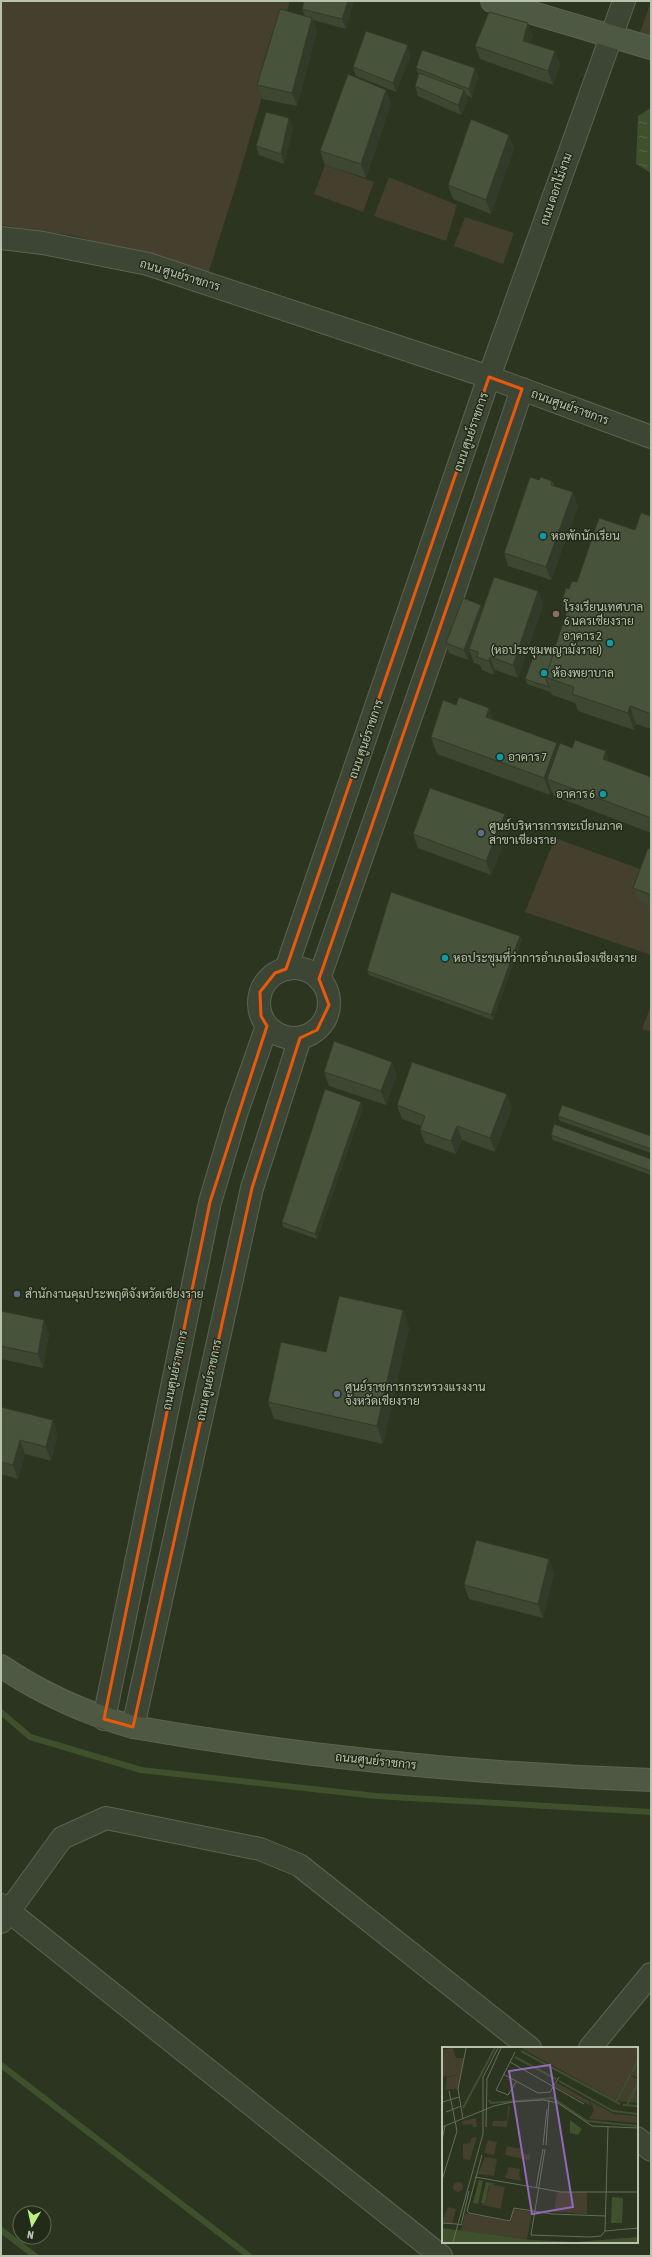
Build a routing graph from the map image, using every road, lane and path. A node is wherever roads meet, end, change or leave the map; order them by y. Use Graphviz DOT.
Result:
graph roads {
  1 [pos="492,1"];
  2 [pos="624,1"];
  3 [pos="612,37"];
  4 [pos="651,48"];
  5 [pos="1,238"];
  6 [pos="489,377"];
  7 [pos="522,389"];
  8 [pos="651,437"];
  9 [pos="286,969"];
  10 [pos="319,979"];
  11 [pos="267,1026"];
  12 [pos="300,1038"];
  13 [pos="1,1666"];
  14 [pos="104,1719"];
  15 [pos="133,1727"];
  16 [pos="651,1780"];
  17 [pos="4,1913"];
  18 [pos="651,1974"];
  19 [pos="529,2047"];
  20 [pos="591,2047"];
  21 [pos="638,2139"];
  22 [pos="651,2150"];
  23 [pos="441,2256"];
  1 -- 3 [label="street"];
  2 -- 3 [label="street, ถนน ดอกไม้งาม"];
  3 -- 4 [label="street"];
  3 -- 6 [label="street, ถนน ดอกไม้งาม"];
  5 -- 6 [label="street, ถนน ศูนย์ราชการ"];
  6 -- 7 [label="street, ถนนศูนย์ราชการ"];
  6 -- 9 [label="street, ถนน ศูนย์ราชการ"];
  7 -- 8 [label="street, ถนนศูนย์ราชการ"];
  7 -- 10 [label="street"];
  9 -- 10 [label="street"];
  9 -- 11 [label="street"];
  10 -- 12 [label="street"];
  11 -- 12 [label="street"];
  11 -- 14 [label="street, ถนนศูนย์ราชการ"];
  12 -- 15 [label="street, ถนน ศูนย์ราชการ"];
  13 -- 14 [label="street, ถนนศูนย์ราชการ"];
  14 -- 15 [label="street, ถนนศูนย์ราชการ"];
  15 -- 16 [label="street, ถนนศูนย์ราชการ"];
  17 -- 19 [label="street"];
  17 -- 23 [label="street"];
  18 -- 20 [label="street"];
  21 -- 22 [label="street"];
}
